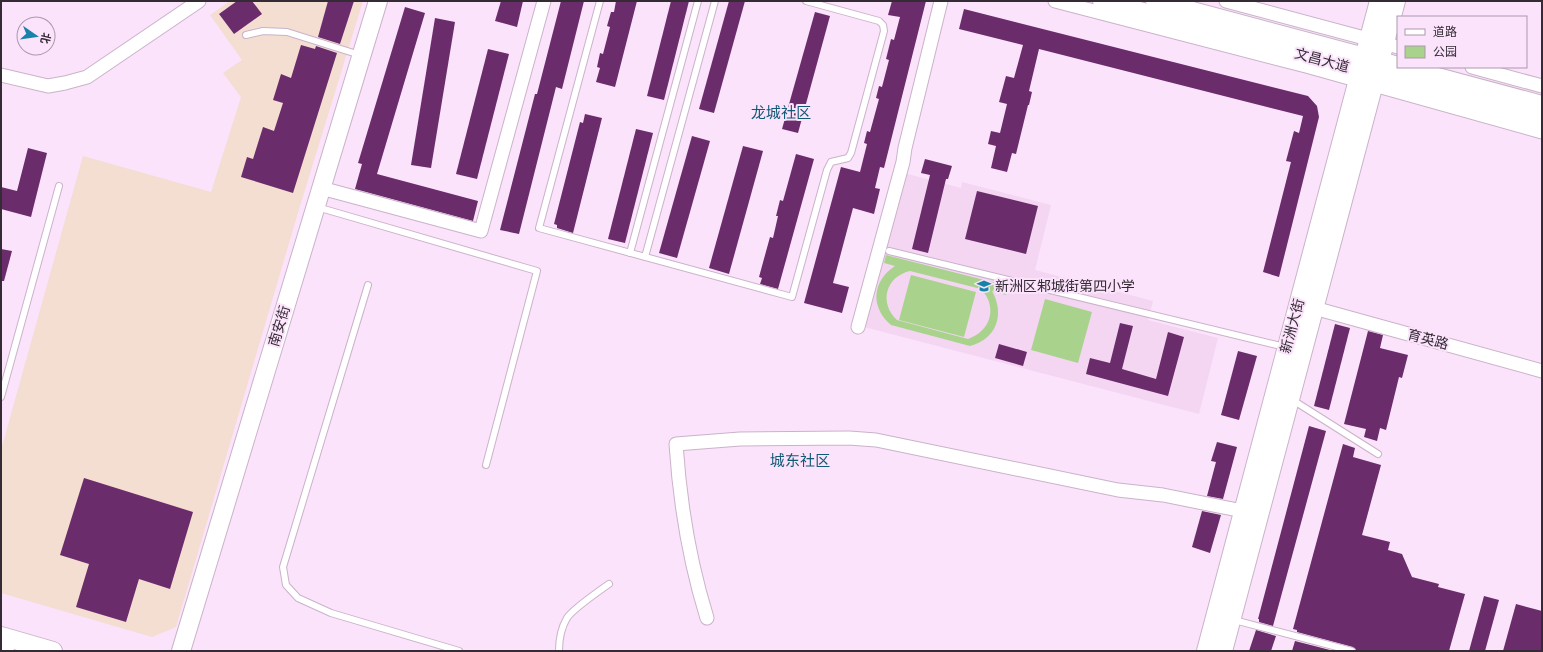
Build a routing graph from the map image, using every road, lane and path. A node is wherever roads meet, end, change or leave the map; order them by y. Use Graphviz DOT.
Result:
graph roads {
  1 [pos="199,1"];
  2 [pos="378,1"];
  3 [pos="544,1"];
  4 [pos="600,1"];
  5 [pos="698,1"];
  6 [pos="714,1"];
  7 [pos="806,1"];
  8 [pos="941,1"];
  9 [pos="1055,1"];
  10 [pos="1102,1"];
  11 [pos="1155,1"];
  12 [pos="1226,1"];
  13 [pos="1379,1"];
  14 [pos="1396,1"];
  15 [pos="246,35"];
  16 [pos="1384,44"];
  17 [pos="361,56"];
  18 [pos="1397,67"];
  19 [pos="1403,68"];
  20 [pos="1476,68"];
  21 [pos="1369,72"];
  22 [pos="1,75"];
  23 [pos="1542,86"];
  24 [pos="1542,105"];
  25 [pos="1542,119"];
  26 [pos="1542,132"];
  27 [pos="59,186"];
  28 [pos="321,188"];
  29 [pos="315,207"];
  30 [pos="890,251"];
  31 [pos="630,253"];
  32 [pos="645,257"];
  33 [pos="368,285"];
  34 [pos="1314,308"];
  35 [pos="858,328"];
  36 [pos="1287,347"];
  37 [pos="1,369"];
  38 [pos="8,371"];
  39 [pos="1542,371"];
  40 [pos="1,396"];
  41 [pos="1290,398"];
  42 [pos="1378,454"];
  43 [pos="486,465"];
  44 [pos="1243,511"];
  45 [pos="609,584"];
  46 [pos="707,618"];
  47 [pos="1231,619"];
  48 [pos="1,636"];
  49 [pos="1,650"];
  50 [pos="5,651"];
  51 [pos="53,651"];
  52 [pos="181,651"];
  53 [pos="459,651"];
  54 [pos="559,651"];
  55 [pos="1206,651"];
  56 [pos="1223,651"];
  57 [pos="1352,651"];
  1 -- 22 [label="street"];
  2 -- 17 [label="main road, 南安街"];
  3 -- 28 [label="street"];
  4 -- 31 [label="lane"];
  5 -- 31 [label="lane"];
  6 -- 32 [label="lane"];
  7 -- 32 [label="lane"];
  8 -- 35 [label="street"];
  9 -- 21 [label="street"];
  10 -- 21 [label="main road, 文昌大道"];
  11 -- 21 [label="main road, 文昌大道"];
  12 -- 16 [label="street"];
  13 -- 16 [label="main road, 新洲大街"];
  14 -- 16 [label="main road, 新洲大街"];
  15 -- 17 [label="lane"];
  16 -- 21 [label="main road, 新洲大街"];
  17 -- 28 [label="main road, 南安街"];
  18 -- 21 [label="main road, 文昌大道"];
  19 -- 24 [label="main road, 文昌大道"];
  20 -- 23 [label="street"];
  21 -- 25 [label="main road, 文昌大道"];
  21 -- 26 [label="street"];
  21 -- 34 [label="main road, 新洲大街"];
  21 -- 36 [label="main road, 新洲大街"];
  27 -- 38 [label="lane"];
  28 -- 29 [label="main road, 南安街"];
  29 -- 43 [label="lane"];
  29 -- 52 [label="main road, 南安街"];
  30 -- 36 [label="lane"];
  31 -- 32 [label="lane"];
  33 -- 53 [label="lane"];
  34 -- 39 [label="street, 育英路"];
  34 -- 41 [label="main road, 新洲大街"];
  36 -- 44 [label="main road, 新洲大街"];
  37 -- 38 [label="lane"];
  38 -- 40 [label="lane"];
  41 -- 42 [label="lane"];
  41 -- 47 [label="main road, 新洲大街"];
  44 -- 46 [label="street"];
  44 -- 55 [label="main road, 新洲大街"];
  45 -- 54 [label="lane"];
  47 -- 56 [label="main road, 新洲大街"];
  47 -- 57 [label="lane"];
  48 -- 51 [label="main road"];
  49 -- 50 [label="main road"];
}
